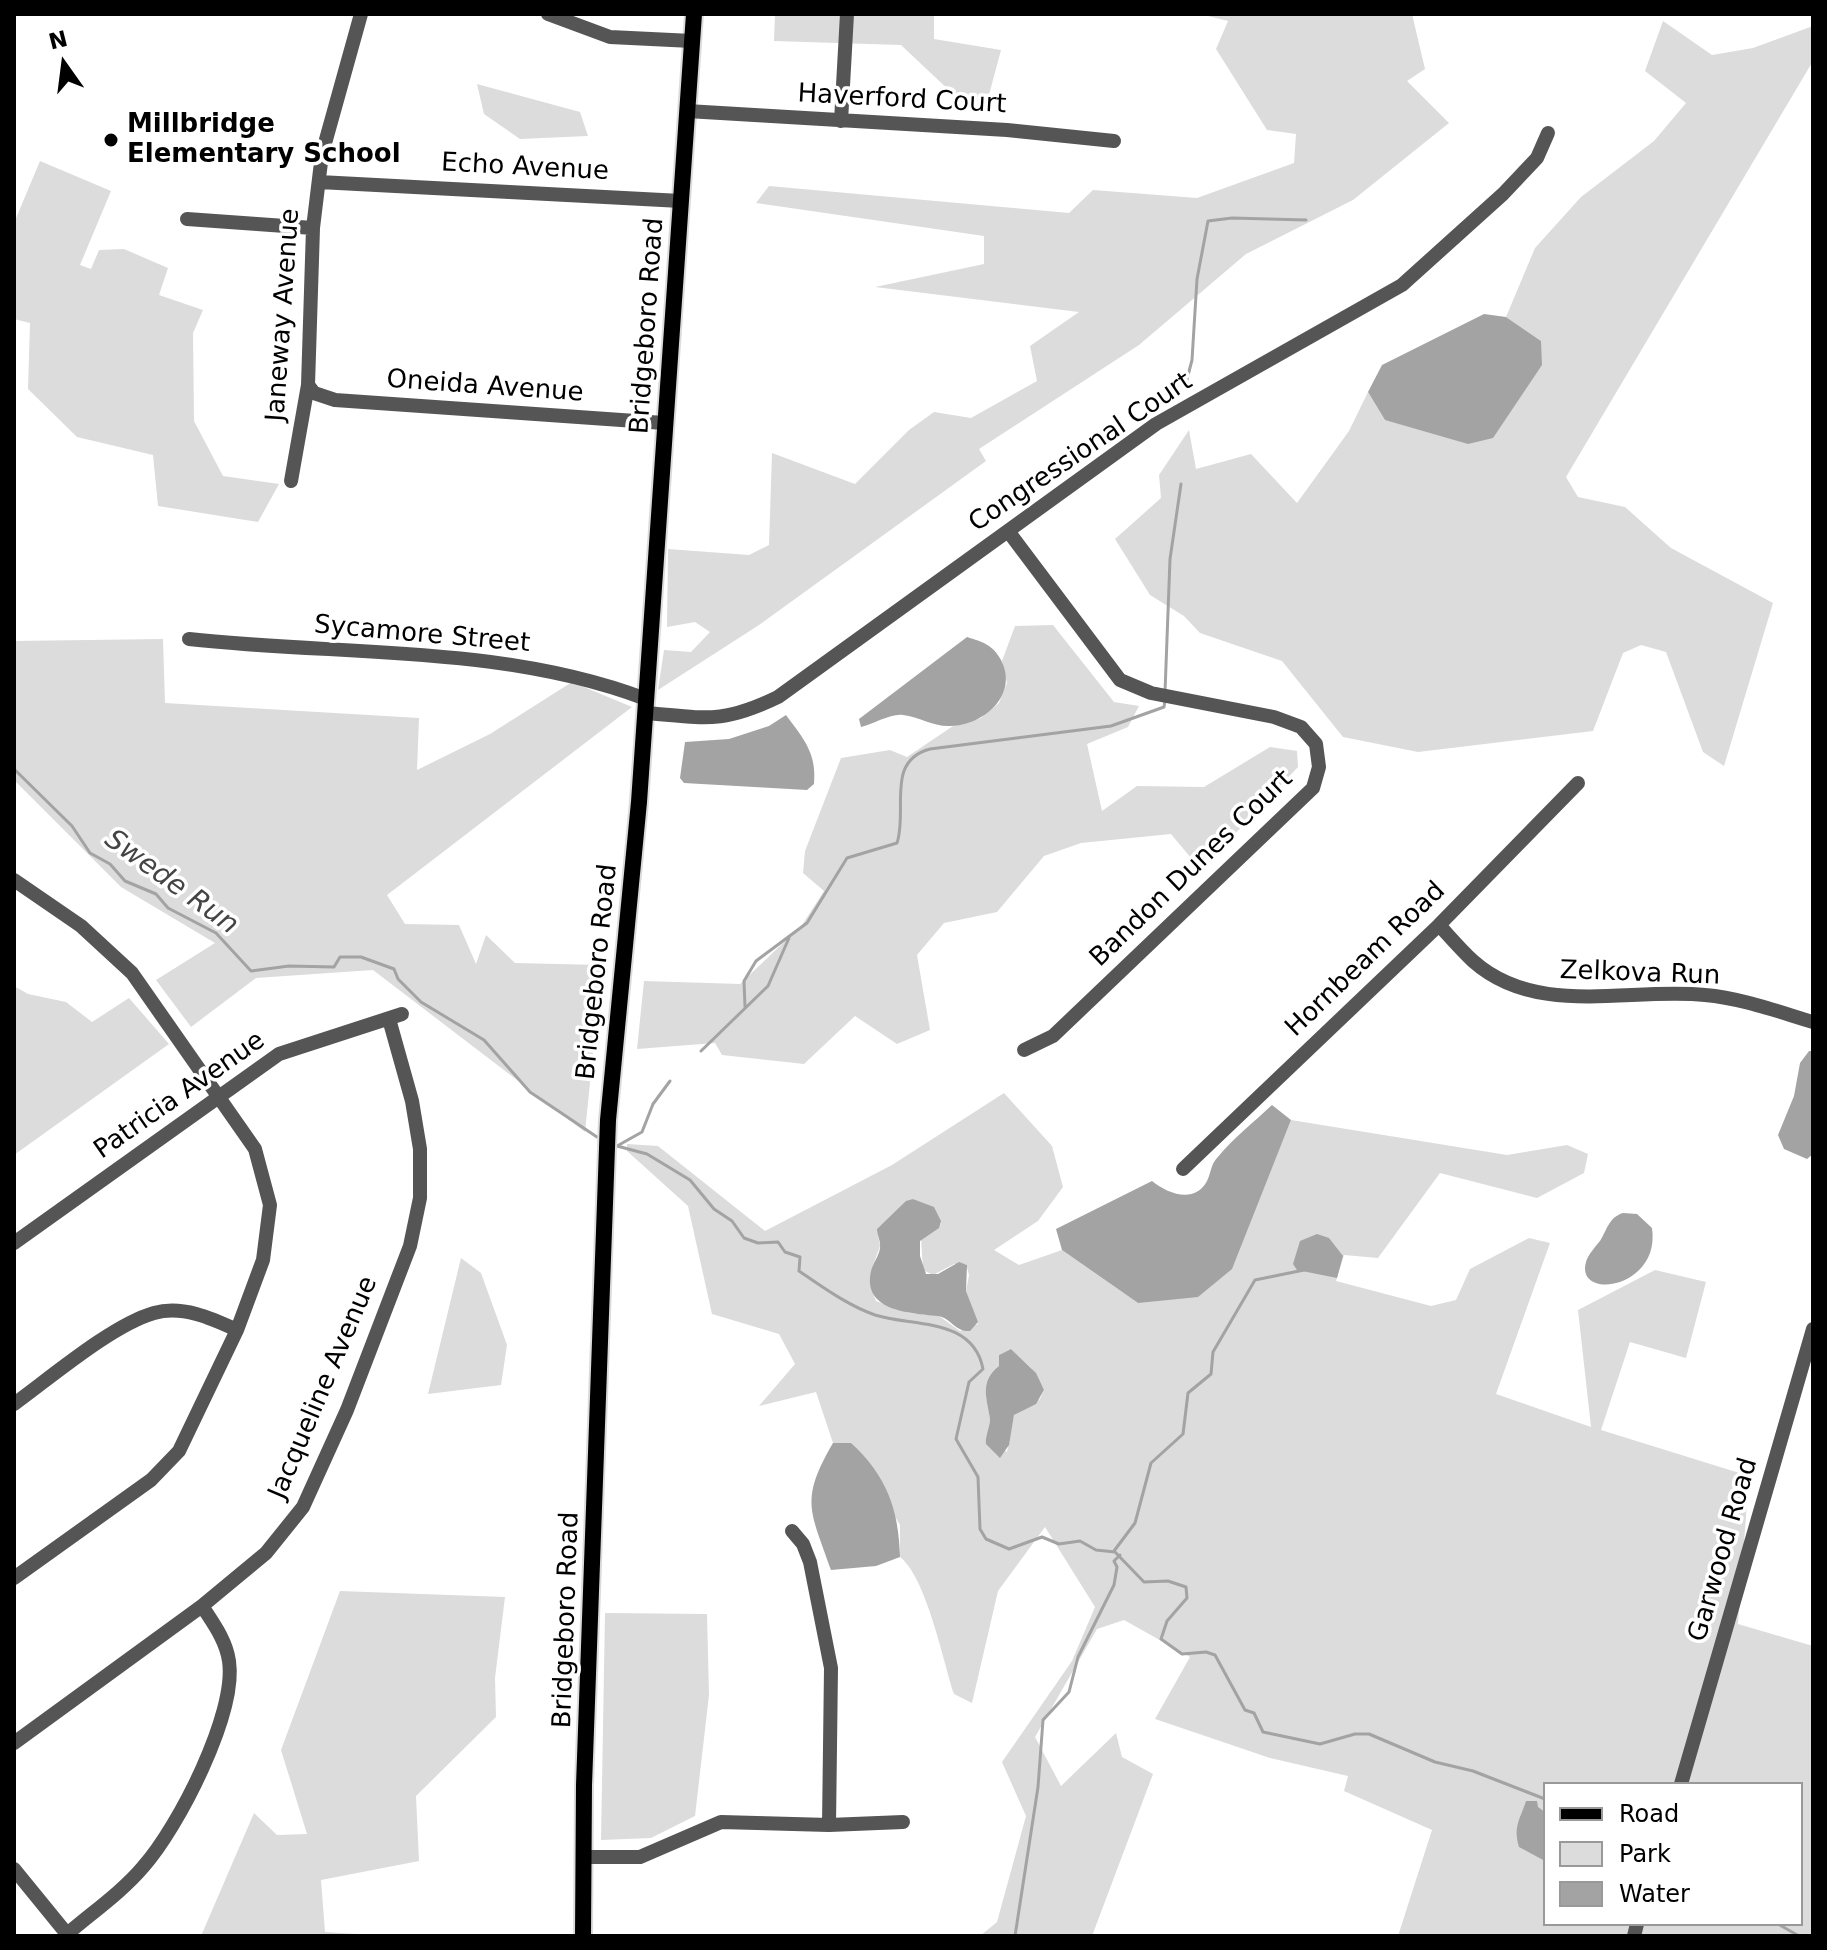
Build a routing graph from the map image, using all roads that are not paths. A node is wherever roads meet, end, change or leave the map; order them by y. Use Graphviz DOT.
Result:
graph roads {
  1 [pos="361,14"];
  2 [pos="548,14"];
  3 [pos="694,14"];
  4 [pos="847,14"];
  5 [pos="692,41"];
  6 [pos="687,111"];
  7 [pos="841,121"];
  8 [pos="1548,133"];
  9 [pos="1114,141"];
  10 [pos="319,182"];
  11 [pos="681,201"];
  12 [pos="187,219"];
  13 [pos="313,228"];
  14 [pos="308,385"];
  15 [pos="664,423"];
  16 [pos="291,481"];
  17 [pos="1008,531"];
  18 [pos="189,639"];
  19 [pos="646,706"];
  20 [pos="1578,783"];
  21 [pos="14,880"];
  22 [pos="1439,925"];
  23 [pos="395,1017"];
  24 [pos="1813,1022"];
  25 [pos="1024,1050"];
  26 [pos="220,1095"];
  27 [pos="1183,1169"];
  28 [pos="14,1243"];
  29 [pos="1813,1329"];
  30 [pos="237,1330"];
  31 [pos="14,1404"];
  32 [pos="792,1531"];
  33 [pos="14,1578"];
  34 [pos="202,1606"];
  35 [pos="14,1743"];
  36 [pos="1682,1782"];
  37 [pos="903,1822"];
  38 [pos="829,1825"];
  39 [pos="584,1857"];
  40 [pos="14,1869"];
  41 [pos="66,1935"];
  42 [pos="583,1936"];
  1 -- 10 [label="street, Janeway Avenue"];
  2 -- 5 [label="street"];
  3 -- 5 [label="main road, Bridgeboro Road"];
  4 -- 7 [label="street"];
  5 -- 6 [label="main road, Bridgeboro Road"];
  6 -- 7 [label="street, Haverford Court"];
  6 -- 11 [label="main road, Bridgeboro Road"];
  7 -- 9 [label="street, Haverford Court"];
  8 -- 17 [label="street, Congressional Court"];
  10 -- 11 [label="street, Echo Avenue"];
  10 -- 13 [label="street, Janeway Avenue"];
  11 -- 15 [label="main road, Bridgeboro Road"];
  12 -- 13 [label="street"];
  13 -- 14 [label="street, Janeway Avenue"];
  14 -- 15 [label="street, Oneida Avenue"];
  14 -- 16 [label="street, Janeway Avenue"];
  15 -- 19 [label="main road, Bridgeboro Road"];
  17 -- 19 [label="street, Congressional Court"];
  17 -- 25 [label="street, Bandon Dunes Court"];
  18 -- 19 [label="street, Sycamore Street"];
  19 -- 39 [label="main road, Bridgeboro Road"];
  20 -- 22 [label="street, Hornbeam Road"];
  21 -- 26 [label="street"];
  22 -- 24 [label="street, Zelkova Run"];
  22 -- 27 [label="street, Hornbeam Road"];
  23 -- 26 [label="street, Patricia Avenue"];
  23 -- 34 [label="street, Jacqueline Avenue"];
  26 -- 28 [label="street, Patricia Avenue"];
  26 -- 30 [label="street"];
  29 -- 36 [label="street, Garwood Road"];
  30 -- 31 [label="street"];
  30 -- 33 [label="street"];
  32 -- 38 [label="street"];
  34 -- 35 [label="street, Jacqueline Avenue"];
  34 -- 41 [label="street"];
  37 -- 38 [label="street"];
  38 -- 39 [label="street"];
  39 -- 42 [label="main road, Bridgeboro Road"];
  40 -- 41 [label="street"];
}
